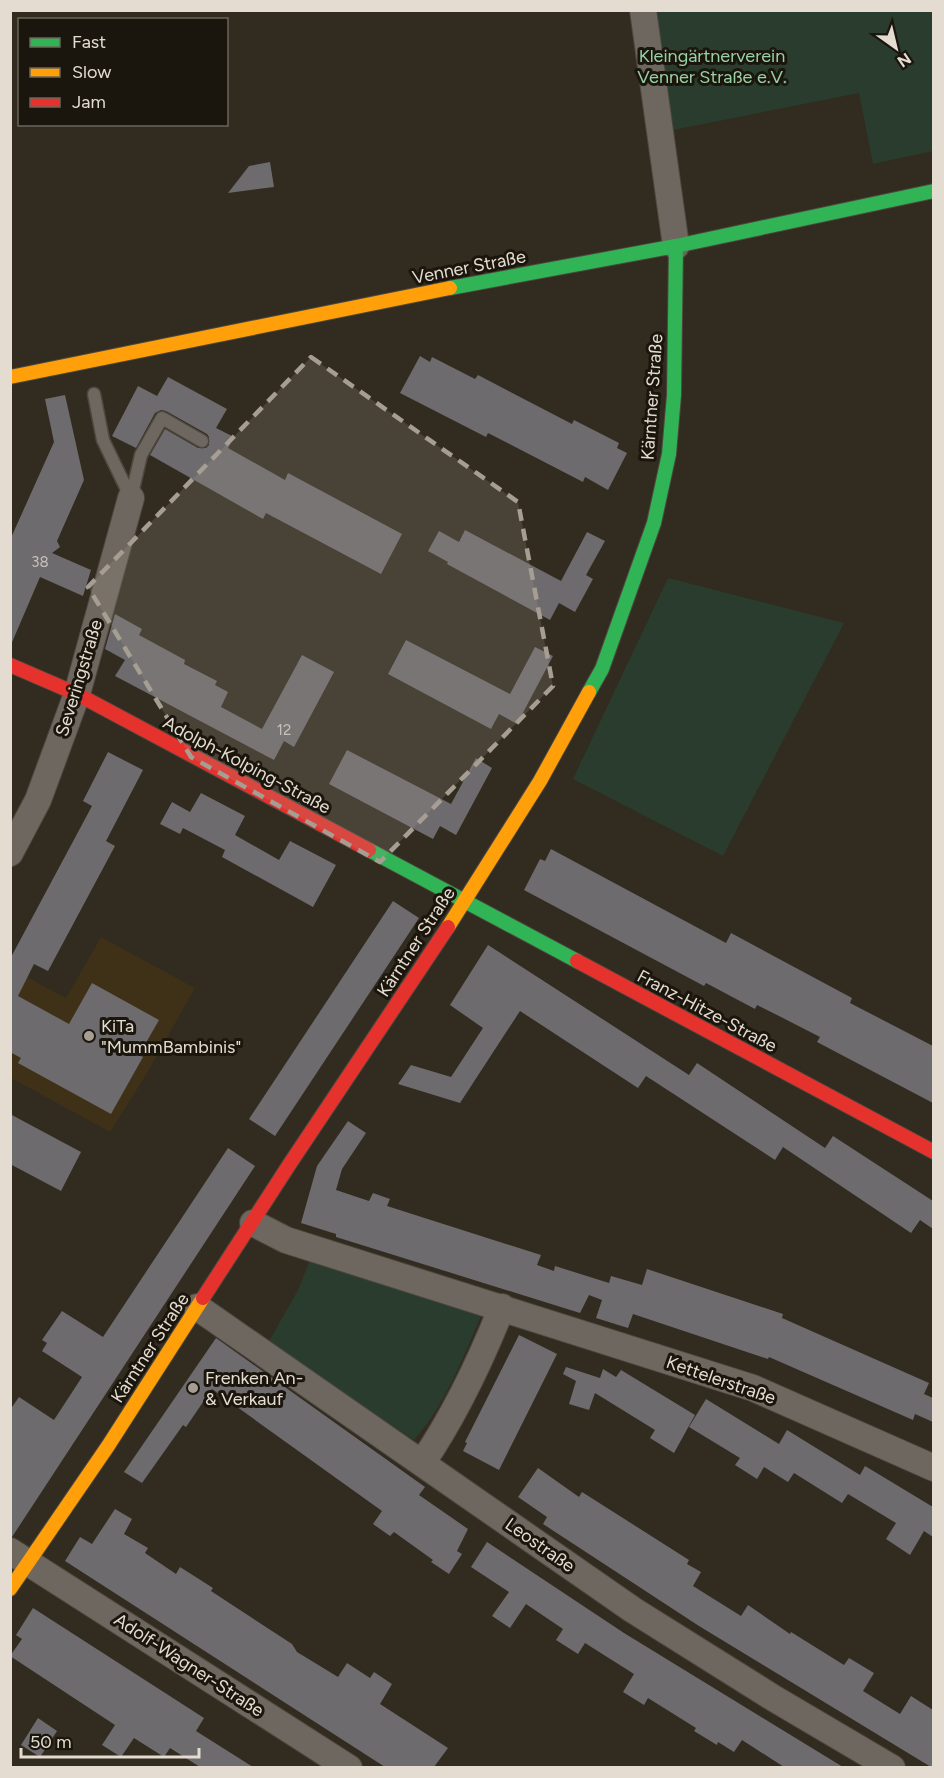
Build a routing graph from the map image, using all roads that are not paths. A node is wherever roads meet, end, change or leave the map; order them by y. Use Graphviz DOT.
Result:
graph roads {
  1 [pos="643,10"];
  2 [pos="933,191"];
  3 [pos="676,246"];
  4 [pos="10,376"];
  5 [pos="94,394"];
  6 [pos="202,441"];
  7 [pos="131,498"];
  8 [pos="10,665"];
  9 [pos="77,694"];
  10 [pos="10,853"];
  11 [pos="464,901"];
  12 [pos="933,1152"];
  13 [pos="253,1223"];
  14 [pos="197,1307"];
  15 [pos="502,1307"];
  16 [pos="422,1463"];
  17 [pos="933,1468"];
  18 [pos="20,1557"];
  19 [pos="10,1589"];
  20 [pos="349,1767"];
  21 [pos="892,1767"];
  1 -- 3 [label="street"];
  2 -- 3 [label="street, Venner Straße"];
  3 -- 4 [label="street, Venner Straße"];
  3 -- 11 [label="street, Kärntner Straße"];
  5 -- 7 [label="lane"];
  6 -- 7 [label="lane"];
  7 -- 9 [label="street, Severingstraße"];
  8 -- 9 [label="street, Adolph-Kolping-Straße"];
  9 -- 10 [label="street, Severingstraße"];
  9 -- 11 [label="street, Adolph-Kolping-Straße"];
  11 -- 12 [label="street, Franz-Hitze-Straße"];
  11 -- 13 [label="street, Kärntner Straße"];
  13 -- 14 [label="street, Kärntner Straße"];
  13 -- 15 [label="street, Kettelerstraße"];
  14 -- 16 [label="street, Leostraße"];
  14 -- 18 [label="street, Kärntner Straße"];
  15 -- 16 [label="street"];
  15 -- 17 [label="street, Kettelerstraße"];
  16 -- 21 [label="street, Leostraße"];
  18 -- 19 [label="street, Kärntner Straße"];
  18 -- 20 [label="street, Adolf-Wagner-Straße"];
}
